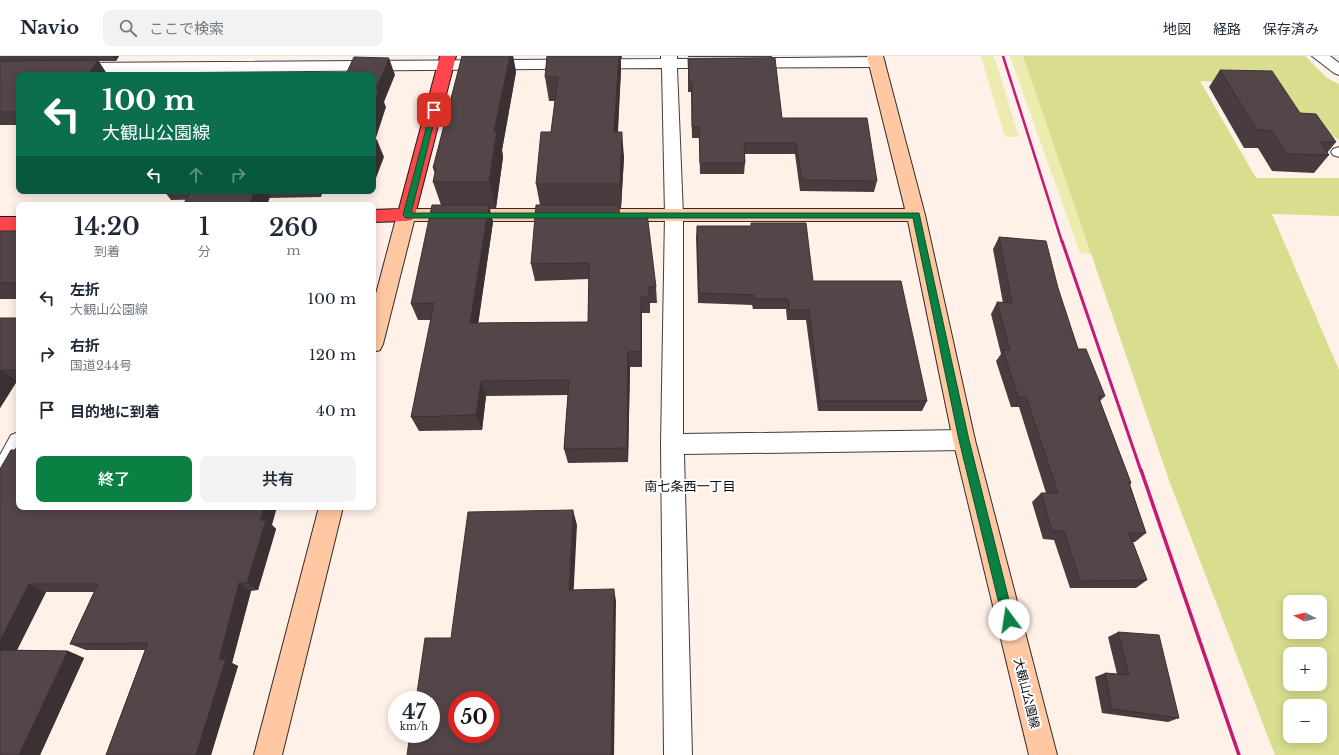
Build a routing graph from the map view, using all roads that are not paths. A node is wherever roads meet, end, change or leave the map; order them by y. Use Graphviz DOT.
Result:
graph roads {
  1 [pos="1320,56"];
  2 [pos="876,59"];
  3 [pos="669,60"];
  4 [pos="447,61"];
  5 [pos="218,62"];
  6 [pos="56,68"];
  7 [pos="1339,70"];
  8 [pos="406,215"];
  9 [pos="579,215"];
  10 [pos="603,215"];
  11 [pos="674,215"];
  12 [pos="916,215"];
  13 [pos="376,216"];
  14 [pos="0,224"];
  15 [pos="16,224"];
  16 [pos="376,332"];
  17 [pos="964,440"];
  18 [pos="672,444"];
  19 [pos="13,447"];
  20 [pos="0,478"];
  21 [pos="330,510"];
  22 [pos="268,755"];
  23 [pos="678,755"];
  24 [pos="1043,755"];
  1 -- 7 [label="street"];
  2 -- 3 [label="street"];
  2 -- 12 [label="main road, 大観山公園線"];
  3 -- 4 [label="street"];
  3 -- 11 [label="street"];
  4 -- 5 [label="street"];
  4 -- 8 [label="highway"];
  5 -- 6 [label="street"];
  8 -- 9 [label="main road"];
  8 -- 13 [label="highway"];
  8 -- 16 [label="main road"];
  10 -- 11 [label="main road"];
  11 -- 12 [label="main road"];
  11 -- 18 [label="street"];
  12 -- 17 [label="main road, 大観山公園線"];
  14 -- 15 [label="highway"];
  17 -- 18 [label="street"];
  17 -- 24 [label="main road, 大観山公園線"];
  18 -- 23 [label="street"];
  19 -- 20 [label="street"];
  21 -- 22 [label="main road"];
}
